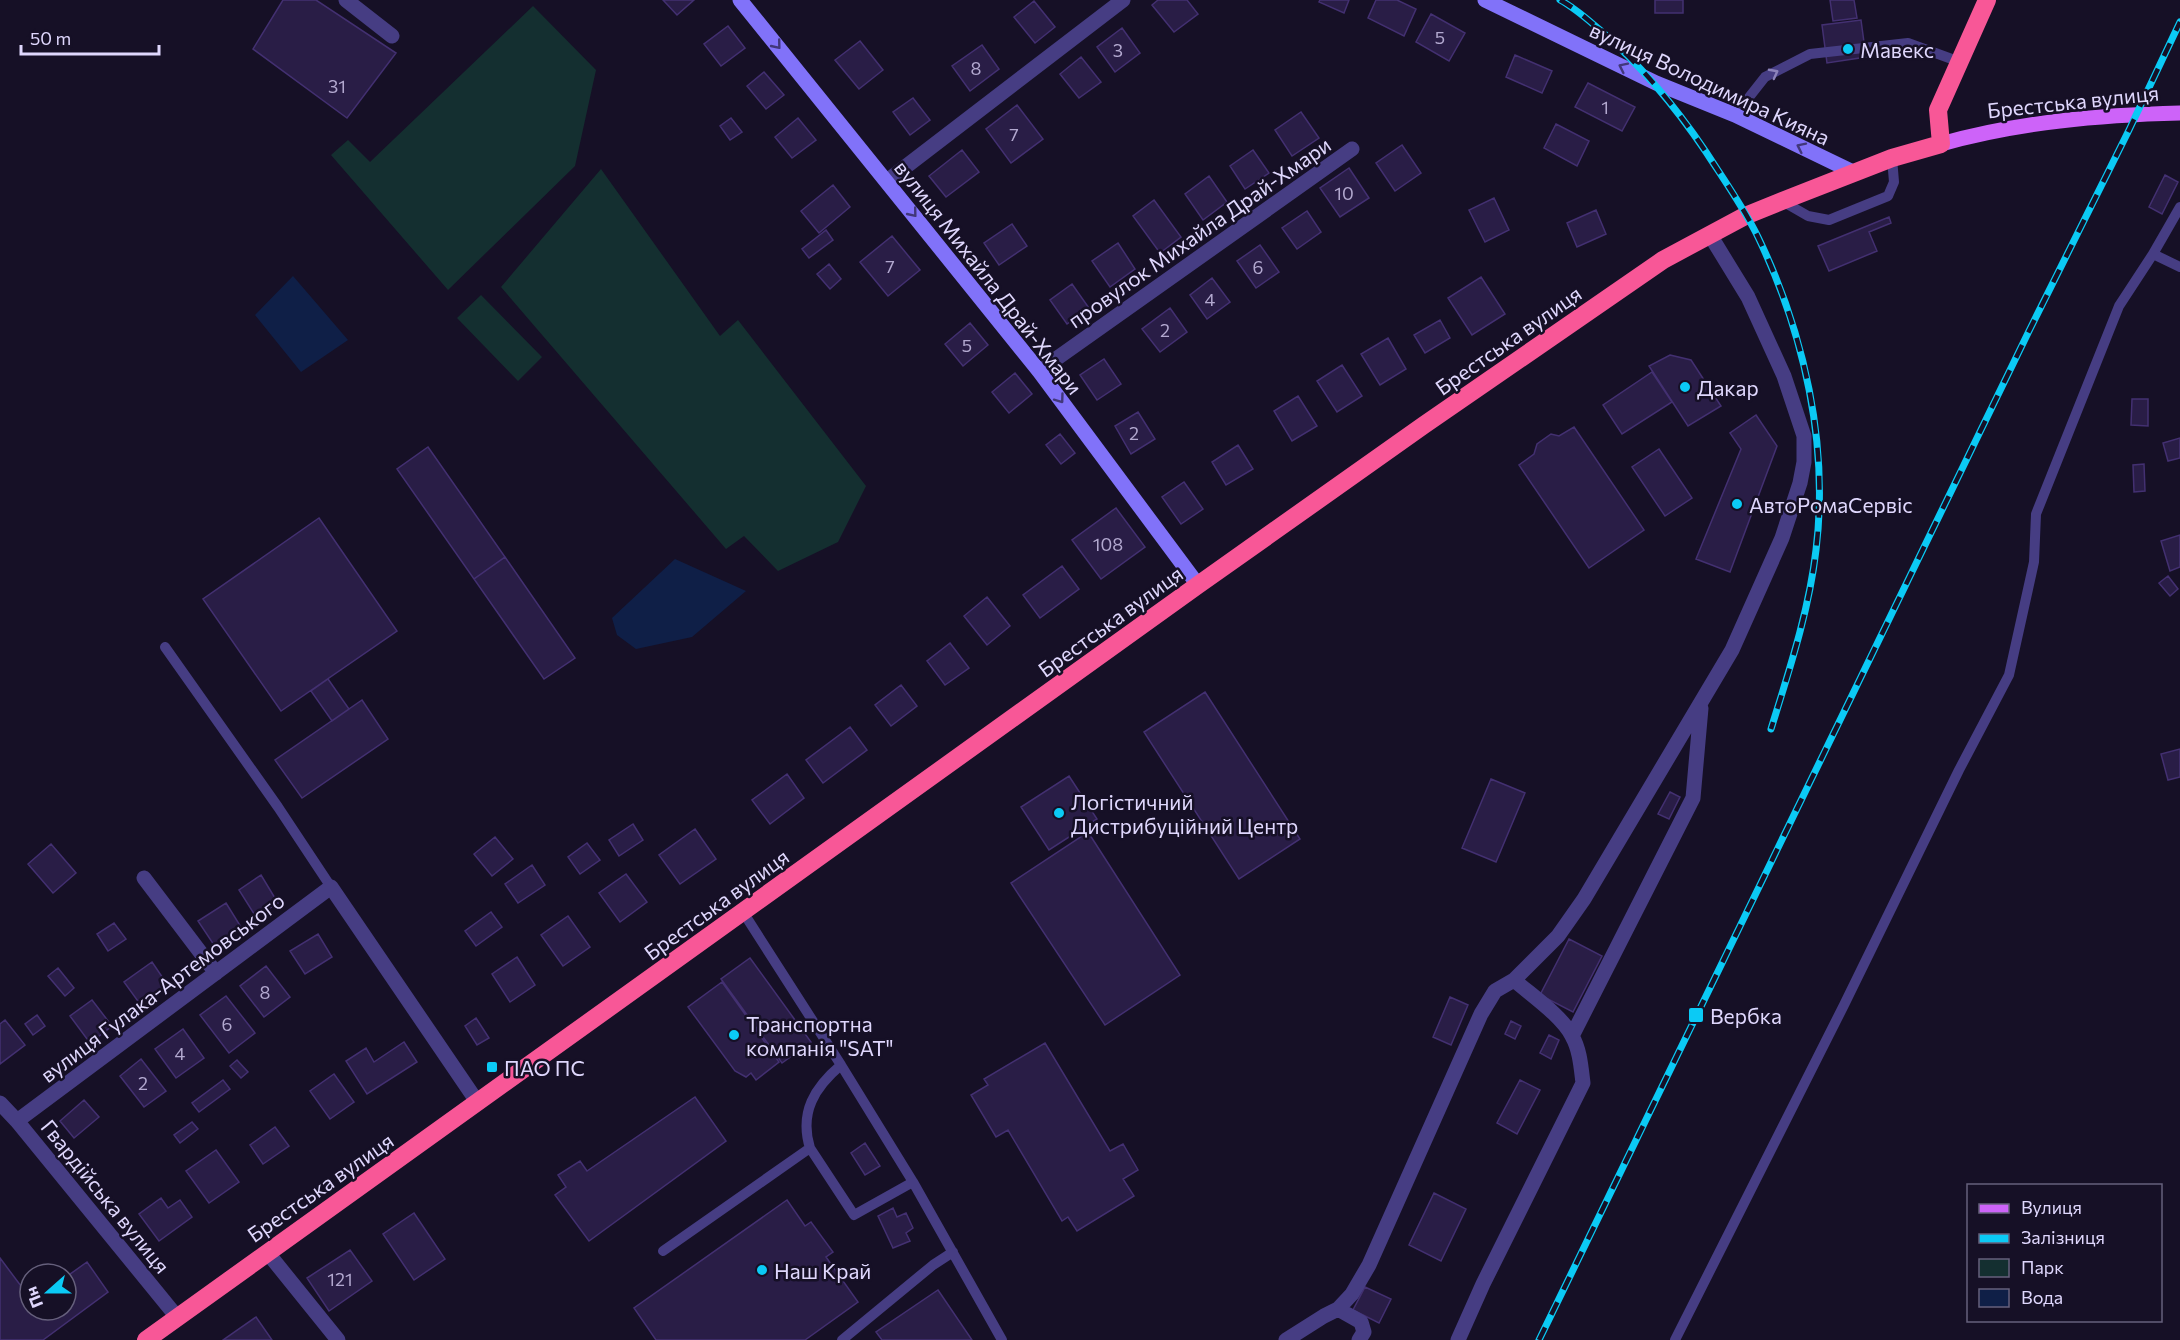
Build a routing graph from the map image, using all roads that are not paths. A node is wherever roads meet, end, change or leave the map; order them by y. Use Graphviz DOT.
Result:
graph roads {
  1 [pos="346,0"];
  2 [pos="740,0"];
  3 [pos="1123,0"];
  4 [pos="1485,0"];
  5 [pos="1987,0"];
  6 [pos="392,36"];
  7 [pos="1960,62"];
  8 [pos="2180,112"];
  9 [pos="1735,115"];
  10 [pos="1941,144"];
  11 [pos="1353,149"];
  12 [pos="1892,158"];
  13 [pos="1853,172"];
  14 [pos="887,181"];
  15 [pos="1782,201"];
  16 [pos="2180,207"];
  17 [pos="1710,235"];
  18 [pos="2153,254"];
  19 [pos="2180,267"];
  20 [pos="1040,371"];
  21 [pos="1198,585"];
  22 [pos="165,646"];
  23 [pos="1702,702"];
  24 [pos="144,878"];
  25 [pos="331,887"];
  26 [pos="743,912"];
  27 [pos="216,973"];
  28 [pos="1514,980"];
  29 [pos="1572,1036"];
  30 [pos="841,1065"];
  31 [pos="0,1103"];
  32 [pos="478,1103"];
  33 [pos="17,1121"];
  34 [pos="810,1148"];
  35 [pos="913,1182"];
  36 [pos="267,1251"];
  37 [pos="663,1251"];
  38 [pos="952,1252"];
  39 [pos="1338,1310"];
  40 [pos="177,1317"];
  41 [pos="146,1340"];
  42 [pos="338,1340"];
  43 [pos="842,1340"];
  44 [pos="1002,1340"];
  45 [pos="1286,1340"];
  46 [pos="1359,1340"];
  47 [pos="1458,1340"];
  48 [pos="1675,1340"];
  1 -- 6 [label="street"];
  2 -- 14 [label="main road, вулиця Михайла Драй-Хмари, one-way"];
  3 -- 14 [label="street"];
  9 -- 4 [label="main road, вулиця Володимира Кияна, one-way"];
  5 -- 7 [label="highway"];
  9 -- 7 [label="lane, one-way"];
  7 -- 10 [label="highway"];
  8 -- 10 [label="main road, Брестська вулиця"];
  13 -- 9 [label="main road, вулиця Володимира Кияна, one-way"];
  10 -- 12 [label="highway, Брестська вулиця"];
  11 -- 20 [label="street, провулок Михайла Драй-Хмари"];
  12 -- 13 [label="highway, Брестська вулиця"];
  12 -- 15 [label="lane"];
  13 -- 15 [label="highway, Брестська вулиця"];
  14 -- 20 [label="main road, вулиця Михайла Драй-Хмари, one-way"];
  15 -- 17 [label="highway, Брестська вулиця"];
  16 -- 18 [label="lane"];
  17 -- 21 [label="highway, Брестська вулиця"];
  17 -- 23 [label="street"];
  18 -- 19 [label="lane"];
  18 -- 48 [label="lane"];
  20 -- 21 [label="main road, вулиця Михайла Драй-Хмари, one-way"];
  21 -- 26 [label="highway, Брестська вулиця"];
  22 -- 25 [label="lane"];
  23 -- 28 [label="street"];
  23 -- 29 [label="street"];
  24 -- 27 [label="street"];
  25 -- 27 [label="street, вулиця Гулака-Артемовського"];
  25 -- 32 [label="street"];
  26 -- 30 [label="lane"];
  26 -- 32 [label="highway, Брестська вулиця"];
  27 -- 33 [label="street, вулиця Гулака-Артемовського"];
  28 -- 29 [label="street"];
  28 -- 39 [label="street"];
  29 -- 47 [label="street"];
  30 -- 34 [label="lane"];
  30 -- 35 [label="lane"];
  31 -- 33 [label="street, Гвардійська вулиця"];
  32 -- 36 [label="highway, Брестська вулиця"];
  33 -- 40 [label="street, Гвардійська вулиця"];
  34 -- 35 [label="lane"];
  34 -- 37 [label="lane"];
  35 -- 38 [label="lane"];
  36 -- 40 [label="highway, Брестська вулиця"];
  36 -- 42 [label="street"];
  38 -- 43 [label="lane"];
  38 -- 44 [label="lane"];
  39 -- 45 [label="street"];
  39 -- 46 [label="street"];
  40 -- 41 [label="highway, Брестська вулиця"];
}
